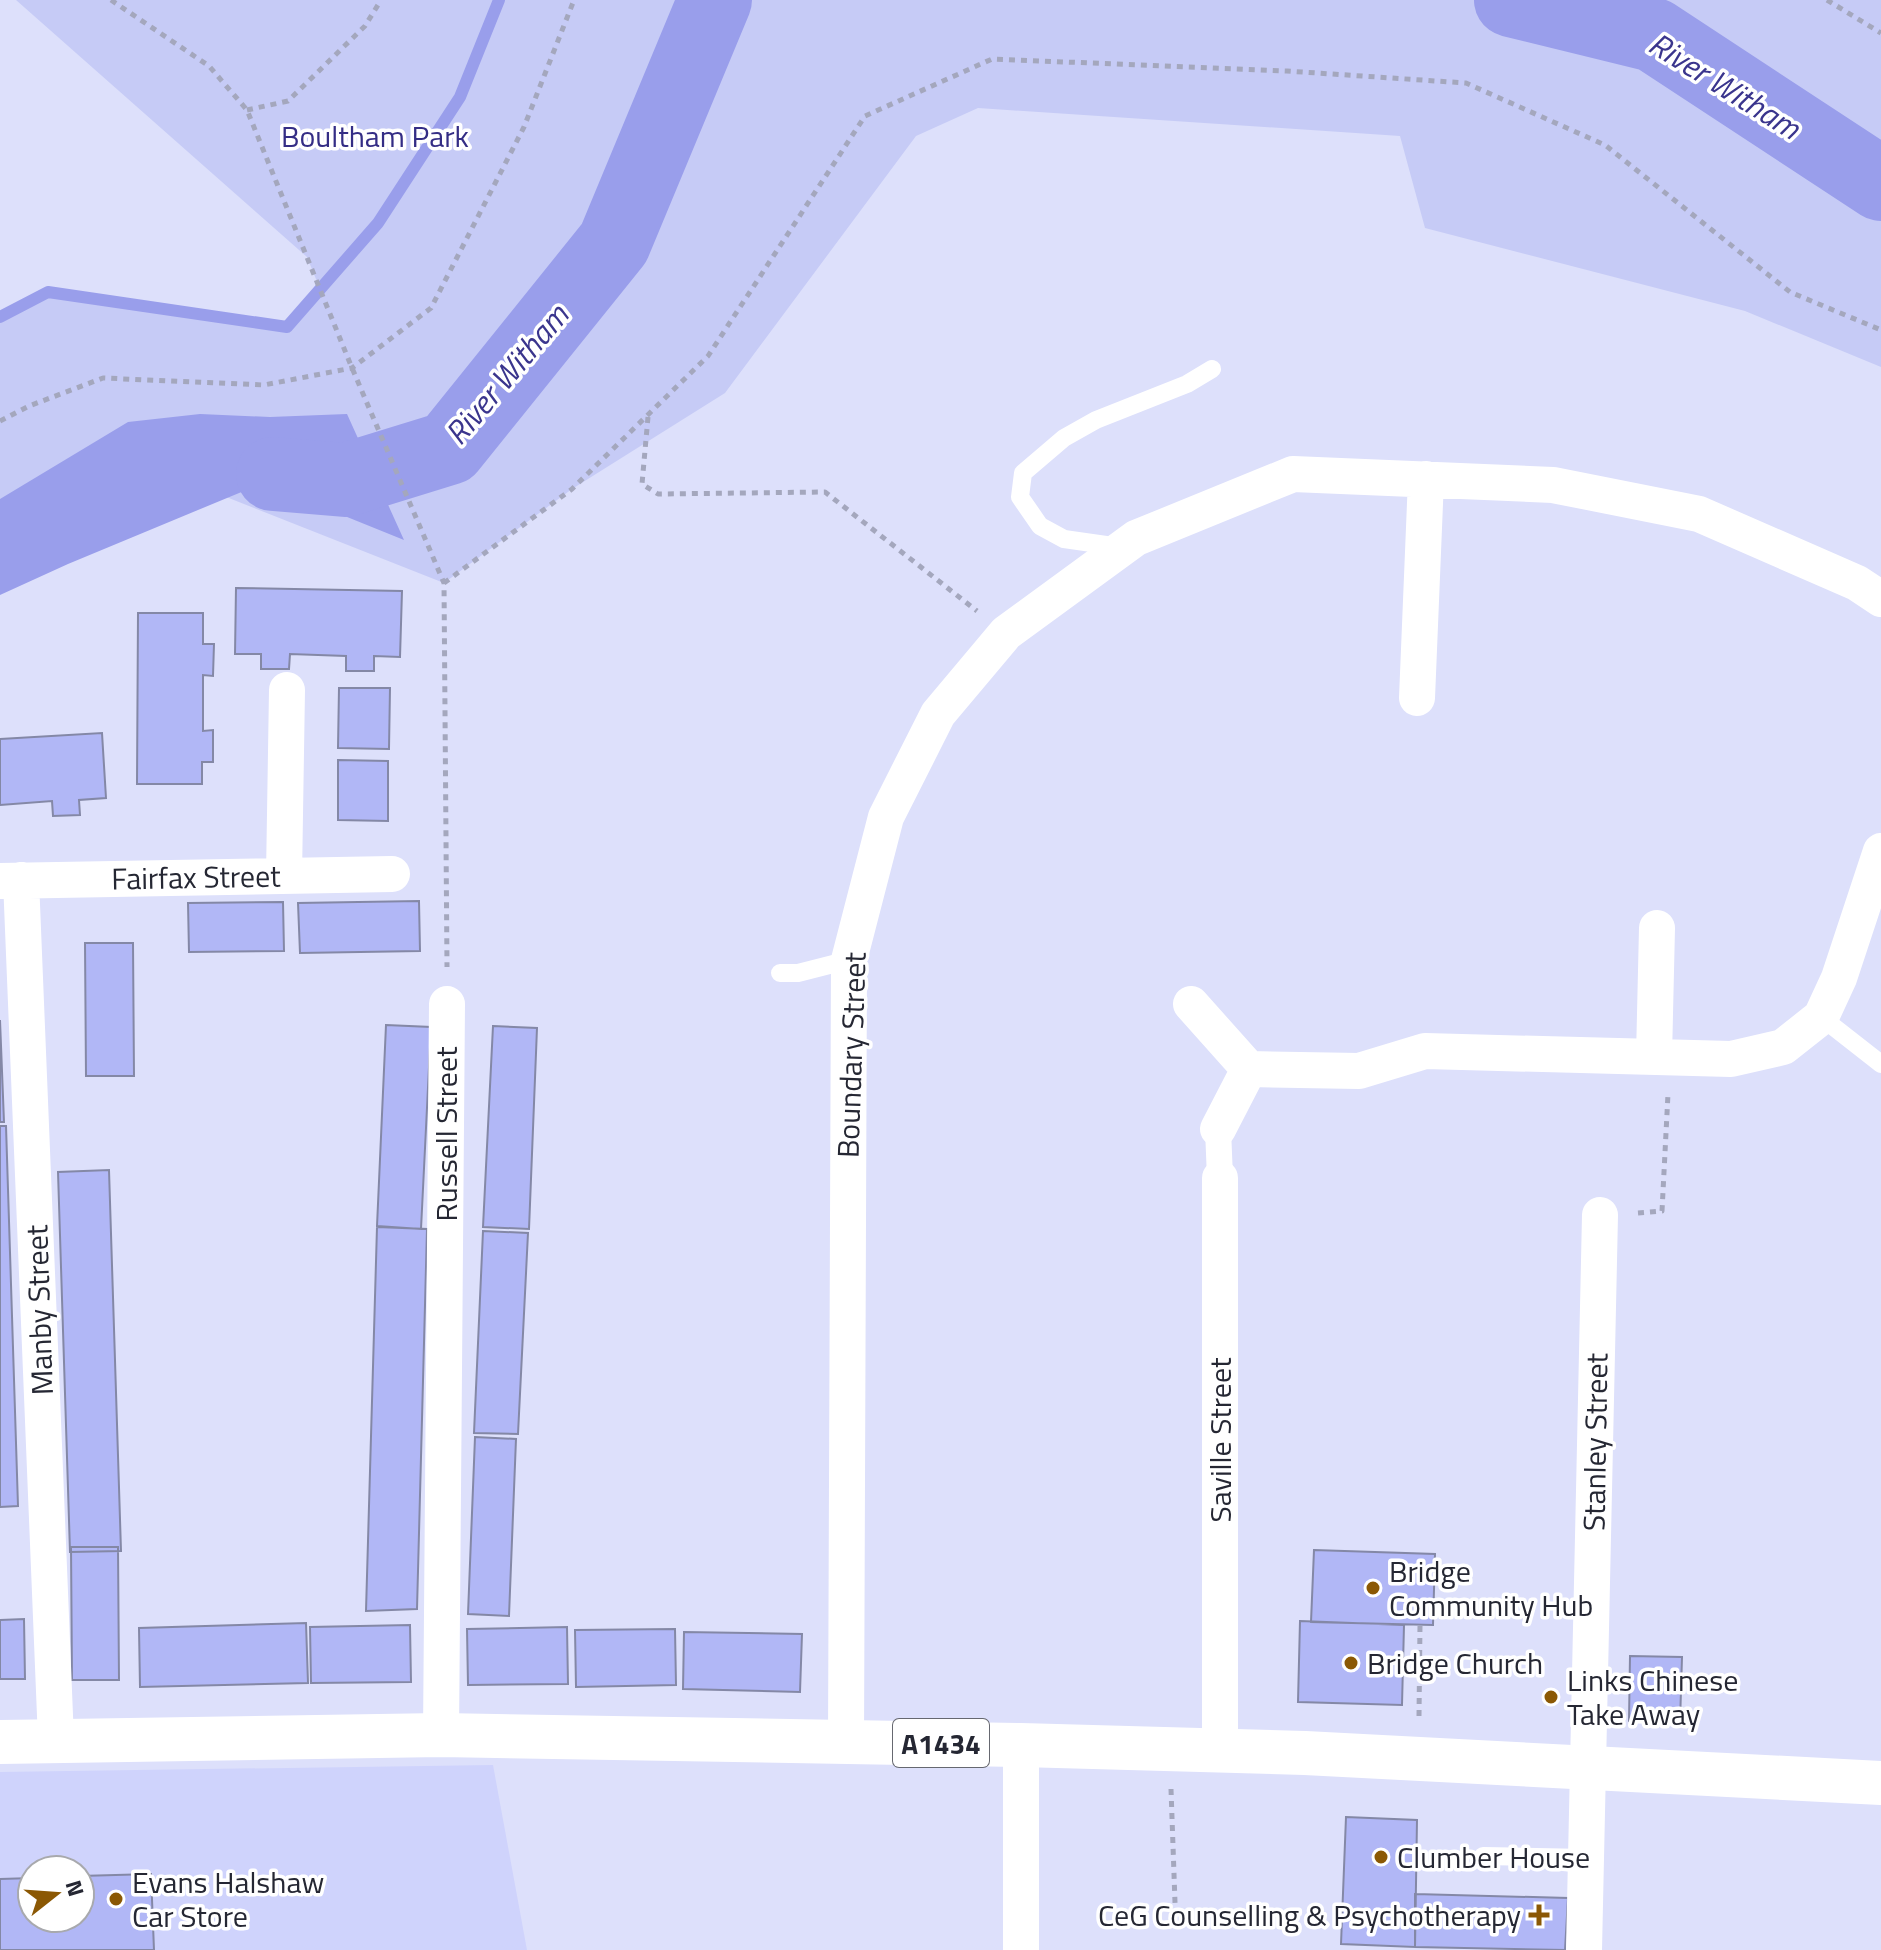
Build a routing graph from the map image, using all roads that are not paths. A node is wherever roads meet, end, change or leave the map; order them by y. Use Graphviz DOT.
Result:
graph roads {
  1 [pos="1212,369"];
  2 [pos="1426,479"];
  3 [pos="1123,548"];
  4 [pos="1881,599"];
  5 [pos="287,690"];
  6 [pos="1417,698"];
  7 [pos="1881,851"];
  8 [pos="392,874"];
  9 [pos="284,876"];
  10 [pos="11,880"];
  11 [pos="1657,928"];
  12 [pos="849,960"];
  13 [pos="780,973"];
  14 [pos="447,1004"];
  15 [pos="1191,1004"];
  16 [pos="1821,1017"];
  17 [pos="1661,1057"];
  18 [pos="1881,1064"];
  19 [pos="1249,1069"];
  20 [pos="1218,1129"];
  21 [pos="1220,1178"];
  22 [pos="1600,1215"];
  23 [pos="441,1735"];
  24 [pos="56,1740"];
  25 [pos="0,1742"];
  26 [pos="846,1742"];
  27 [pos="1021,1745"];
  28 [pos="1220,1750"];
  29 [pos="1588,1766"];
  30 [pos="1881,1783"];
  31 [pos="1483,1856"];
  32 [pos="1586,1858"];
  33 [pos="1021,1950"];
  34 [pos="1584,1950"];
  1 -- 3 [label="lane"];
  2 -- 3 [label="street, Boundary Street"];
  2 -- 4 [label="street, Boundary Street"];
  2 -- 6 [label="street"];
  3 -- 12 [label="street, Boundary Street"];
  5 -- 9 [label="street"];
  7 -- 16 [label="street"];
  8 -- 9 [label="street, Fairfax Street"];
  9 -- 10 [label="street, Fairfax Street"];
  10 -- 24 [label="street, Manby Street"];
  11 -- 17 [label="street"];
  12 -- 13 [label="lane"];
  12 -- 26 [label="street, Boundary Street"];
  14 -- 23 [label="street, Russell Street"];
  15 -- 19 [label="street"];
  16 -- 17 [label="street"];
  16 -- 18 [label="lane"];
  17 -- 19 [label="street"];
  19 -- 20 [label="street"];
  20 -- 21 [label="street, Saville Street"];
  21 -- 28 [label="street, Saville Street"];
  22 -- 29 [label="street, Stanley Street"];
  23 -- 24 [label="main road, A1434"];
  23 -- 26 [label="main road, A1434"];
  24 -- 25 [label="main road, A1434"];
  26 -- 27 [label="main road, A1434"];
  27 -- 28 [label="main road, A1434"];
  27 -- 33 [label="street"];
  28 -- 29 [label="main road, A1434"];
  29 -- 30 [label="main road, A1434"];
  29 -- 32 [label="street, Stanley Street"];
  31 -- 32 [label="lane"];
  32 -- 34 [label="street, Stanley Street"];
}
